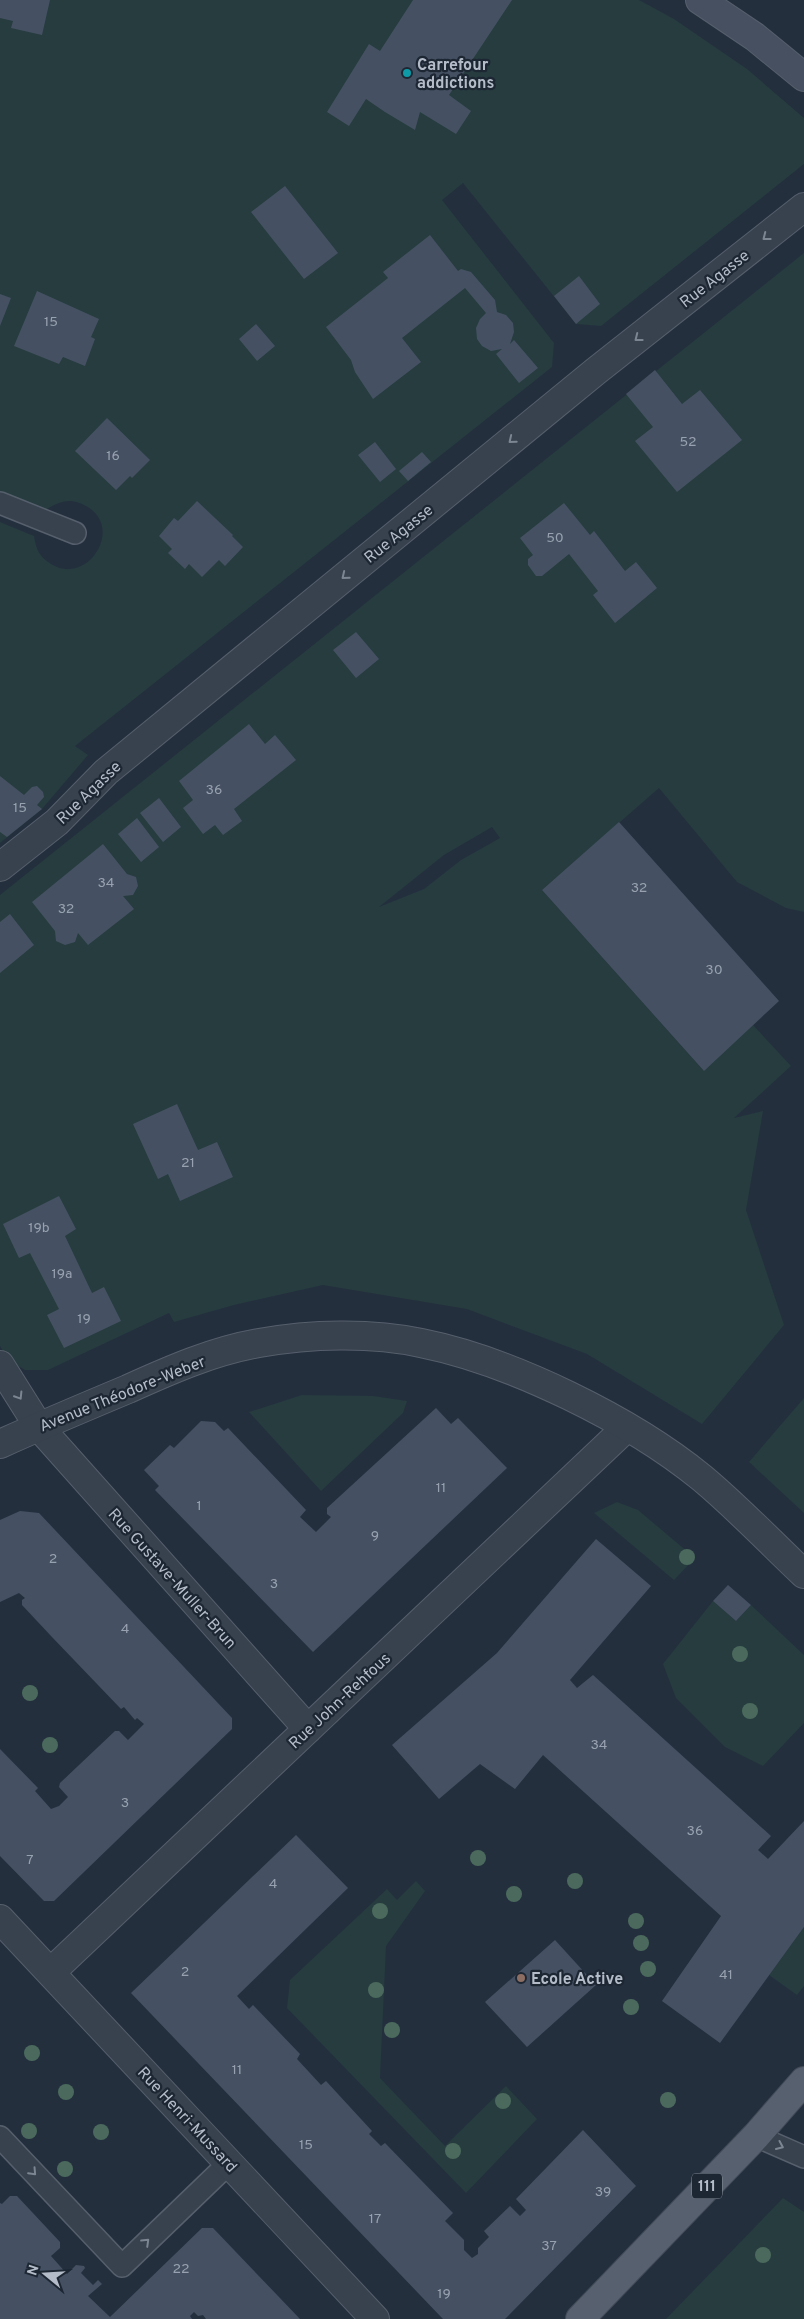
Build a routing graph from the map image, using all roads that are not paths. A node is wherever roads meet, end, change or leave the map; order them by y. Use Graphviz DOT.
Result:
graph roads {
  1 [pos="700,0"];
  2 [pos="804,77"];
  3 [pos="804,207"];
  4 [pos="0,503"];
  5 [pos="75,534"];
  6 [pos="0,866"];
  7 [pos="0,1365"];
  8 [pos="39,1426"];
  9 [pos="627,1427"];
  10 [pos="0,1444"];
  11 [pos="804,1574"];
  12 [pos="308,1729"];
  13 [pos="0,1919"];
  14 [pos="51,1972"];
  15 [pos="804,2081"];
  16 [pos="756,2136"];
  17 [pos="0,2137"];
  18 [pos="804,2157"];
  19 [pos="229,2163"];
  20 [pos="375,2319"];
  21 [pos="580,2319"];
  1 -- 2 [label="main road"];
  3 -- 6 [label="street, Rue Agasse, one-way"];
  4 -- 5 [label="lane"];
  7 -- 8 [label="street, Rue Gustave-Muller-Brun, one-way"];
  8 -- 9 [label="street, Avenue Théodore-Weber"];
  8 -- 10 [label="street, Avenue Théodore-Weber"];
  8 -- 12 [label="street, Rue Gustave-Muller-Brun"];
  9 -- 11 [label="street, Avenue Théodore-Weber"];
  9 -- 12 [label="street, Rue John-Rehfous"];
  12 -- 14 [label="street, Rue John-Rehfous"];
  13 -- 14 [label="street, Rue Henri-Mussard"];
  14 -- 19 [label="street, Rue Henri-Mussard"];
  15 -- 16 [label="main road, 111"];
  16 -- 18 [label="lane, one-way"];
  16 -- 21 [label="main road, 111"];
  17 -- 19 [label="lane, one-way"];
  19 -- 20 [label="street, Rue Henri-Mussard"];
}
